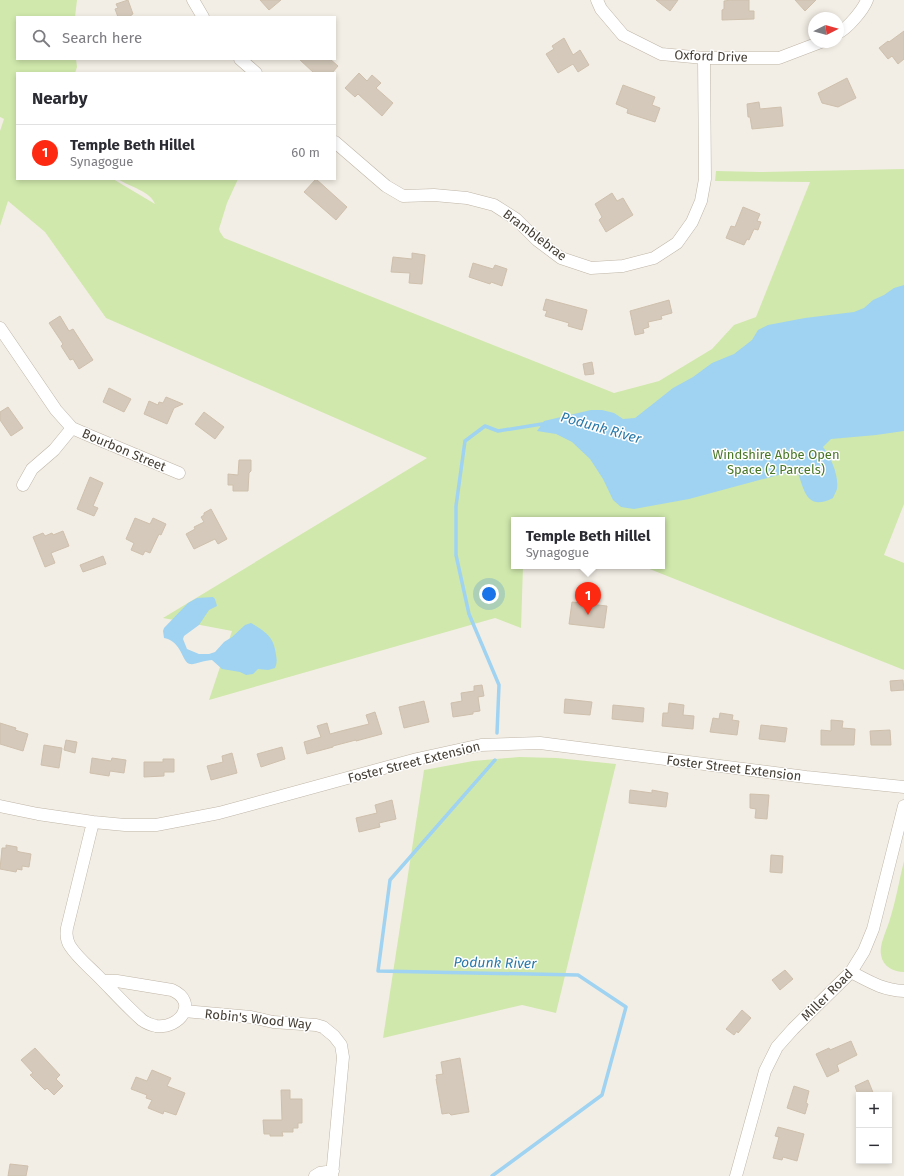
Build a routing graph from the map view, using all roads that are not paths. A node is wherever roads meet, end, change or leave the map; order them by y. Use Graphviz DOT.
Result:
graph roads {
  1 [pos="193,0"];
  2 [pos="597,0"];
  3 [pos="867,0"];
  4 [pos="202,16"];
  5 [pos="844,30"];
  6 [pos="808,48"];
  7 [pos="704,58"];
  8 [pos="241,60"];
  9 [pos="255,72"];
  10 [pos="336,143"];
  11 [pos="0,328"];
  12 [pos="72,428"];
  13 [pos="179,473"];
  14 [pos="23,485"];
  15 [pos="904,787"];
  16 [pos="0,806"];
  17 [pos="904,806"];
  18 [pos="93,822"];
  19 [pos="851,972"];
  20 [pos="103,981"];
  21 [pos="904,991"];
  22 [pos="184,1011"];
  23 [pos="332,1174"];
  24 [pos="315,1176"];
  25 [pos="736,1176"];
  1 -- 4 [label="street"];
  2 -- 7 [label="street, Oxford Drive"];
  3 -- 5 [label="street"];
  6 -- 7 [label="street, Oxford Drive"];
  7 -- 10 [label="street, Bramblebrae"];
  8 -- 9 [label="street"];
  11 -- 12 [label="street, Bourbon Street"];
  12 -- 13 [label="street, Bourbon Street"];
  12 -- 14 [label="street"];
  15 -- 18 [label="street, Foster Street Extension"];
  16 -- 18 [label="street, Foster Street Extension"];
  17 -- 19 [label="street, Miller Road"];
  18 -- 20 [label="street"];
  19 -- 21 [label="street"];
  19 -- 25 [label="street, Miller Road"];
  20 -- 22 [label="street"];
  20 -- 22 [label="street"];
  22 -- 23 [label="street, Robin's Wood Way"];
  23 -- 24 [label="street, Robin's Wood Way"];
}
